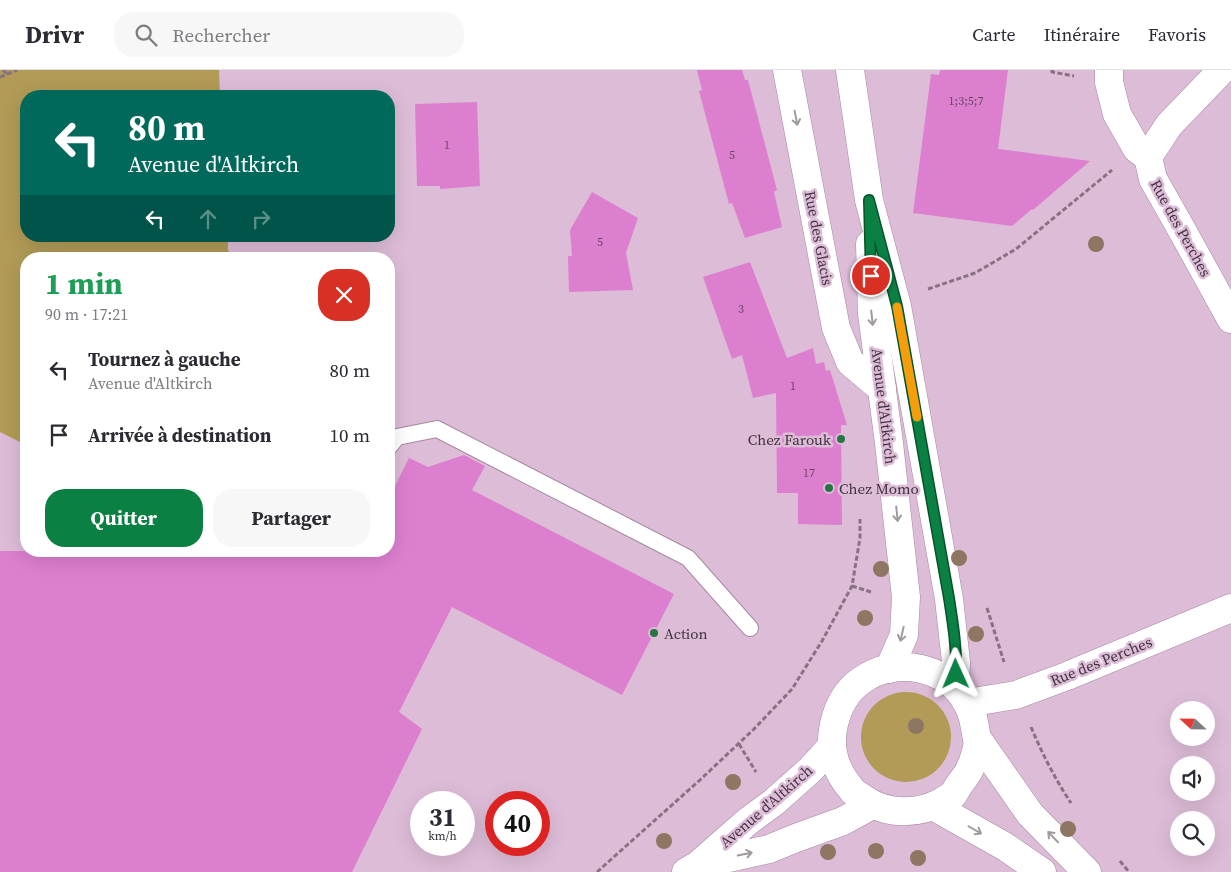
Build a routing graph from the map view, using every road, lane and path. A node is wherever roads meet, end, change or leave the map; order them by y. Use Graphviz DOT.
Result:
graph roads {
  1 [pos="3,70"];
  2 [pos="17,70"];
  3 [pos="787,70"];
  4 [pos="850,70"];
  5 [pos="1109,70"];
  6 [pos="1222,70"];
  7 [pos="7,74"];
  8 [pos="0,77"];
  9 [pos="1143,153"];
  10 [pos="869,200"];
  11 [pos="926,290"];
  12 [pos="1231,319"];
  13 [pos="882,389"];
  14 [pos="395,440"];
  15 [pos="852,586"];
  16 [pos="984,600"];
  17 [pos="1231,608"];
  18 [pos="750,628"];
  19 [pos="1005,664"];
  20 [pos="889,669"];
  21 [pos="961,695"];
  22 [pos="1029,724"];
  23 [pos="978,741"];
  24 [pos="832,746"];
  25 [pos="872,804"];
  26 [pos="932,806"];
  27 [pos="1074,808"];
  28 [pos="1117,858"];
  29 [pos="692,868"];
  30 [pos="598,872"];
  31 [pos="1042,872"];
  32 [pos="1087,872"];
  33 [pos="1129,872"];
  1 -- 7 [label="path"];
  2 -- 7 [label="path"];
  3 -- 13 [label="street, Rue des Glacis, one-way"];
  4 -- 10 [label="street, Avenue d'Altkirch"];
  5 -- 9 [label="street, Rue des Perches"];
  6 -- 9 [label="street"];
  7 -- 8 [label="path"];
  9 -- 11 [label="path"];
  9 -- 12 [label="street, Rue des Perches"];
  10 -- 13 [label="street, Avenue d'Altkirch, one-way"];
  10 -- 21 [label="street, Avenue d'Altkirch"];
  13 -- 20 [label="street, Avenue d'Altkirch, one-way"];
  14 -- 18 [label="lane"];
  15 -- 30 [label="path"];
  16 -- 19 [label="path"];
  17 -- 21 [label="street, Rue des Perches"];
  20 -- 21 [label="street"];
  20 -- 24 [label="street"];
  21 -- 23 [label="street"];
  22 -- 27 [label="path"];
  23 -- 26 [label="street"];
  32 -- 23 [label="street, one-way"];
  24 -- 25 [label="street"];
  24 -- 29 [label="street, Avenue d'Altkirch"];
  25 -- 26 [label="street"];
  29 -- 25 [label="street, Avenue d'Altkirch, one-way"];
  26 -- 31 [label="street, one-way"];
  28 -- 33 [label="path"];
}
